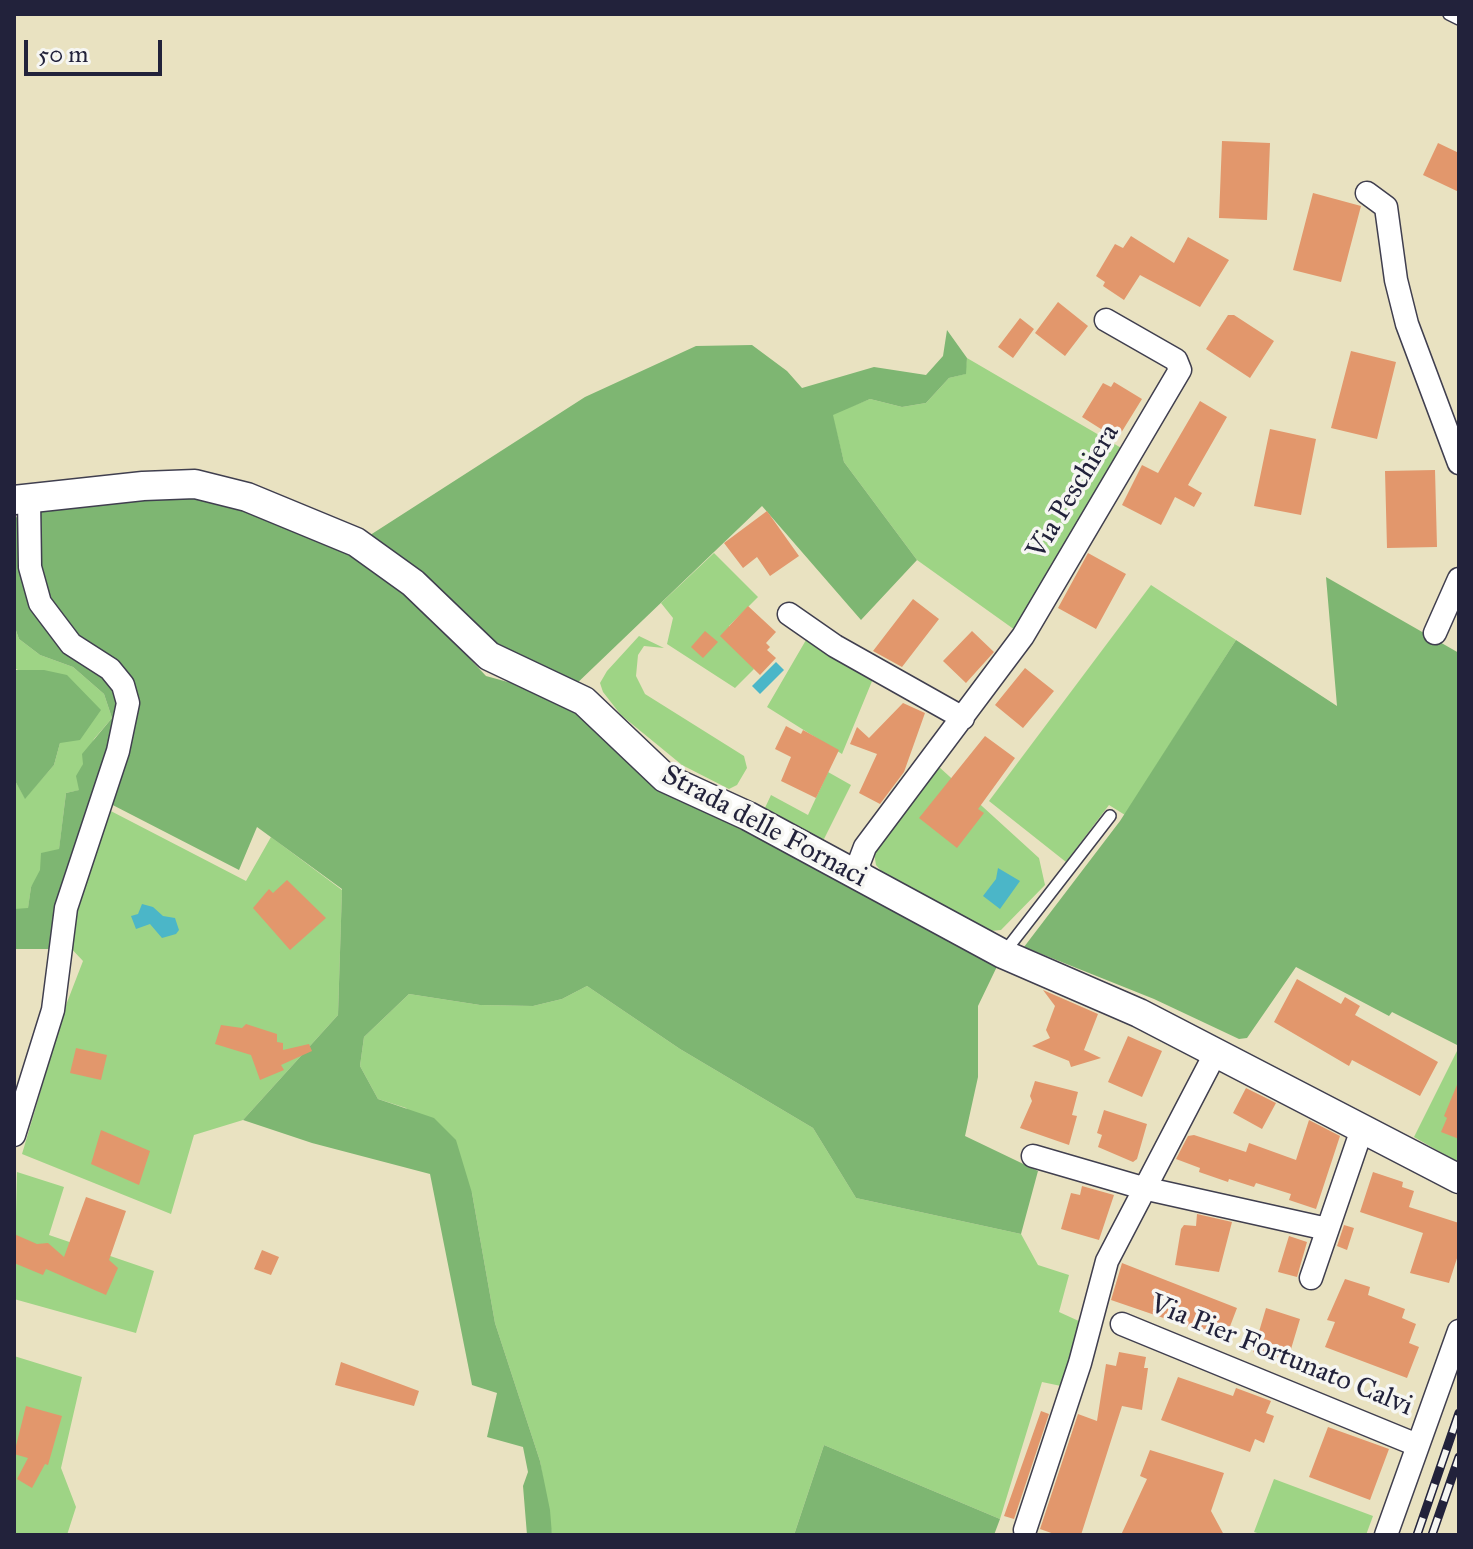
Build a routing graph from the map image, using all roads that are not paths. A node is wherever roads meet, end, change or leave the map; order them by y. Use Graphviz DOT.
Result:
graph roads {
  1 [pos="1449,14"];
  2 [pos="1459,19"];
  3 [pos="1367,193"];
  4 [pos="1106,320"];
  5 [pos="1459,463"];
  6 [pos="22,499"];
  7 [pos="1459,579"];
  8 [pos="789,614"];
  9 [pos="1435,633"];
  10 [pos="963,718"];
  11 [pos="1110,816"];
  12 [pos="854,876"];
  13 [pos="1003,954"];
  14 [pos="1216,1052"];
  15 [pos="1362,1129"];
  16 [pos="14,1135"];
  17 [pos="1033,1156"];
  18 [pos="1459,1179"];
  19 [pos="1143,1188"];
  20 [pos="1327,1229"];
  21 [pos="1311,1278"];
  22 [pos="1122,1324"];
  23 [pos="1459,1331"];
  24 [pos="1417,1445"];
  25 [pos="1025,1530"];
  26 [pos="1386,1535"];
  1 -- 2 [label="lane"];
  3 -- 5 [label="street"];
  4 -- 10 [label="street, Via Peschiera"];
  6 -- 12 [label="street, Strada delle Fornaci"];
  6 -- 16 [label="street"];
  7 -- 9 [label="street"];
  8 -- 10 [label="street"];
  10 -- 12 [label="street, Via Peschiera"];
  11 -- 13 [label="lane"];
  12 -- 13 [label="street, Strada delle Fornaci"];
  13 -- 14 [label="street, Strada delle Fornaci"];
  14 -- 15 [label="street, Strada delle Fornaci"];
  14 -- 19 [label="street"];
  15 -- 18 [label="street, Strada delle Fornaci"];
  15 -- 20 [label="street"];
  17 -- 19 [label="street"];
  19 -- 20 [label="street"];
  19 -- 25 [label="street"];
  20 -- 21 [label="street"];
  22 -- 24 [label="street, Via Pier Fortunato Calvi"];
  23 -- 24 [label="street"];
  24 -- 26 [label="street"];
}
